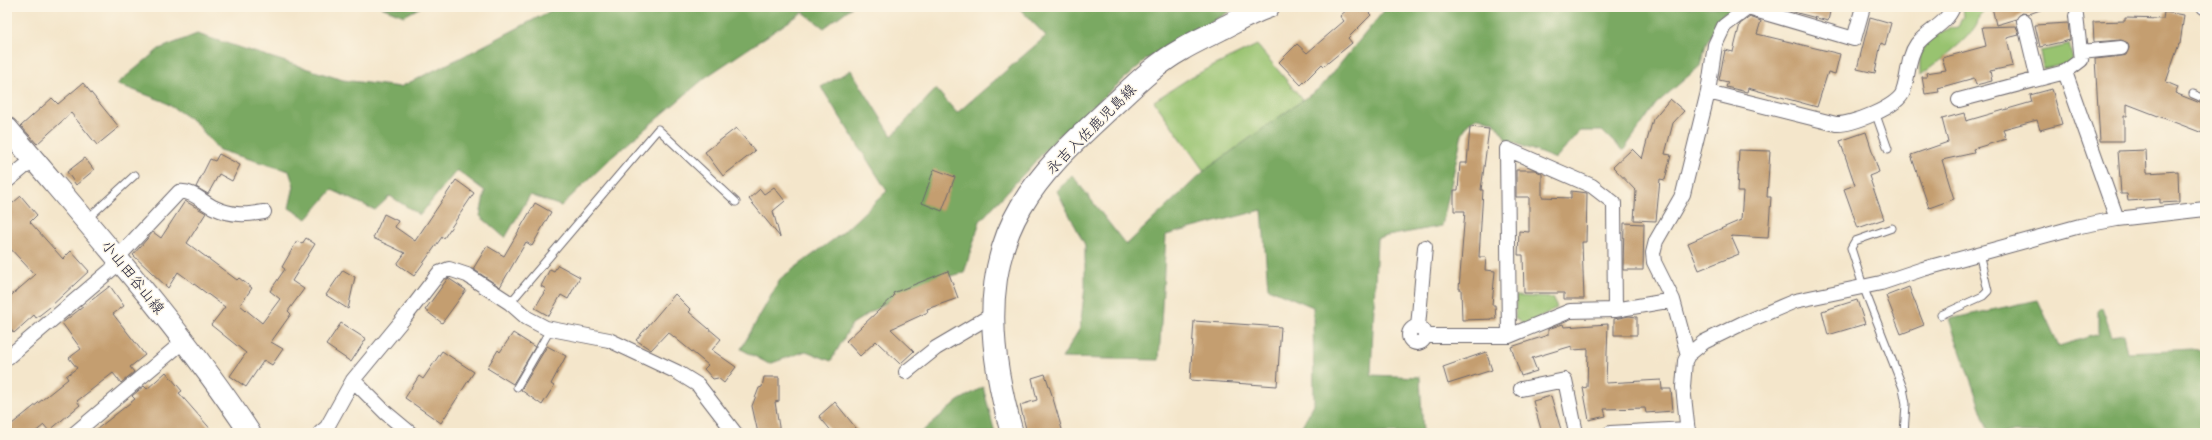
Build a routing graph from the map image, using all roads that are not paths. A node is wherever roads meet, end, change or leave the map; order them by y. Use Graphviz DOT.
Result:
graph roads {
  1 [pos="1268,7"];
  2 [pos="1749,7"];
  3 [pos="1863,7"];
  4 [pos="1953,7"];
  5 [pos="2074,12"];
  6 [pos="2024,21"];
  7 [pos="2121,48"];
  8 [pos="2081,52"];
  9 [pos="2065,72"];
  10 [pos="2038,79"];
  11 [pos="1708,92"];
  12 [pos="2194,94"];
  13 [pos="2205,98"];
  14 [pos="1958,100"];
  15 [pos="1875,112"];
  16 [pos="7,128"];
  17 [pos="1888,149"];
  18 [pos="36,162"];
  19 [pos="135,175"];
  20 [pos="7,181"];
  21 [pos="736,202"];
  22 [pos="2205,208"];
  23 [pos="264,212"];
  24 [pos="2117,219"];
  25 [pos="86,220"];
  26 [pos="1892,228"];
  27 [pos="1425,247"];
  28 [pos="1979,253"];
  29 [pos="118,257"];
  30 [pos="1863,286"];
  31 [pos="1673,300"];
  32 [pos="510,303"];
  33 [pos="1615,310"];
  34 [pos="992,315"];
  35 [pos="1941,315"];
  36 [pos="550,330"];
  37 [pos="1509,336"];
  38 [pos="185,340"];
  39 [pos="1688,355"];
  40 [pos="7,358"];
  41 [pos="906,372"];
  42 [pos="353,380"];
  43 [pos="517,387"];
  44 [pos="1521,389"];
  45 [pos="242,430"];
  46 [pos="1688,431"];
  47 [pos="75,433"];
  48 [pos="320,433"];
  49 [pos="410,433"];
  50 [pos="735,433"];
  51 [pos="1012,433"];
  52 [pos="1576,433"];
  53 [pos="1610,433"];
  54 [pos="1904,433"];
  1 -- 34 [label="main road, 永吉入佐鹿児島線"];
  2 -- 3 [label="street"];
  2 -- 11 [label="street"];
  4 -- 15 [label="street"];
  5 -- 8 [label="street"];
  6 -- 10 [label="street"];
  7 -- 8 [label="street"];
  8 -- 9 [label="street"];
  9 -- 10 [label="street"];
  9 -- 24 [label="street"];
  10 -- 14 [label="street"];
  11 -- 15 [label="street"];
  11 -- 31 [label="street"];
  12 -- 13 [label="lane"];
  15 -- 17 [label="lane"];
  16 -- 18 [label="main road, 小山田谷山線"];
  18 -- 20 [label="street"];
  18 -- 25 [label="main road, 小山田谷山線"];
  19 -- 25 [label="lane"];
  21 -- 32 [label="lane"];
  22 -- 24 [label="street"];
  23 -- 29 [label="street"];
  24 -- 28 [label="street"];
  25 -- 29 [label="main road, 小山田谷山線"];
  26 -- 30 [label="lane"];
  27 -- 37 [label="street"];
  28 -- 30 [label="street"];
  28 -- 35 [label="lane"];
  29 -- 38 [label="main road, 小山田谷山線"];
  29 -- 40 [label="street"];
  30 -- 39 [label="street"];
  30 -- 54 [label="lane"];
  31 -- 33 [label="street"];
  31 -- 39 [label="street"];
  32 -- 36 [label="street"];
  32 -- 42 [label="street"];
  33 -- 37 [label="street"];
  33 -- 37 [label="street"];
  34 -- 41 [label="street"];
  34 -- 51 [label="main road, 永吉入佐鹿児島線"];
  36 -- 43 [label="lane"];
  36 -- 50 [label="street"];
  38 -- 45 [label="main road, 小山田谷山線"];
  38 -- 47 [label="street"];
  39 -- 46 [label="street"];
  42 -- 48 [label="street"];
  42 -- 49 [label="street"];
  44 -- 52 [label="street"];
  46 -- 53 [label="street"];
}
